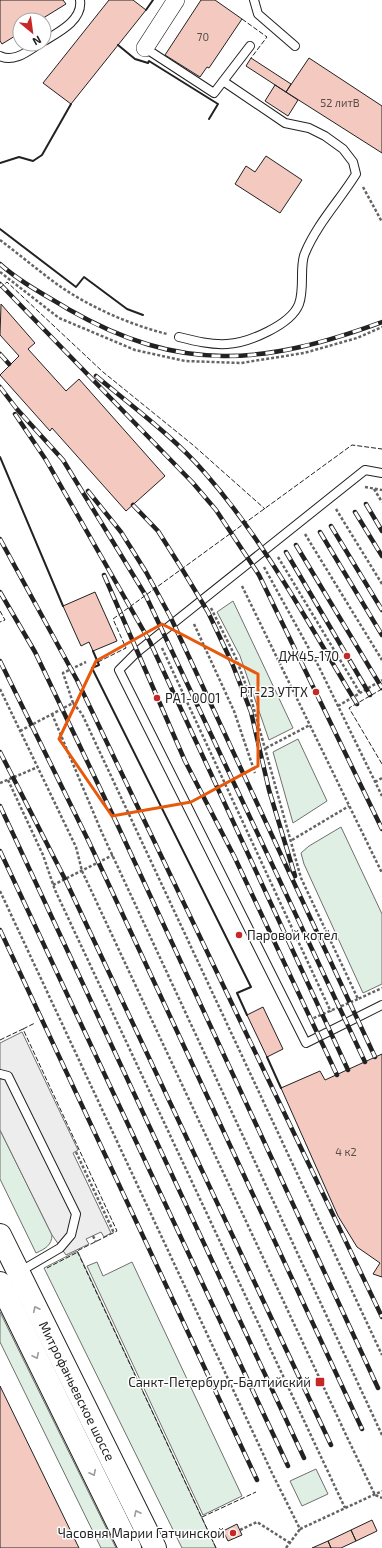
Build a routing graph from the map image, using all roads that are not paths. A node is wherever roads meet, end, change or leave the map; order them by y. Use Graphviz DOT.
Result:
graph roads {
  1 [pos="80,0"];
  2 [pos="176,0"];
  3 [pos="254,0"];
  4 [pos="52,36"];
  5 [pos="250,46"];
  6 [pos="295,46"];
  7 [pos="145,48"];
  8 [pos="27,52"];
  9 [pos="0,56"];
  10 [pos="223,81"];
  11 [pos="179,337"];
  12 [pos="382,473"];
  13 [pos="382,1005"];
  14 [pos="0,1074"];
  15 [pos="0,1235"];
  16 [pos="18,1272"];
  17 [pos="0,1283"];
  18 [pos="130,1548"];
  19 [pos="155,1548"];
  1 -- 4 [label="lane"];
  2 -- 7 [label="street"];
  3 -- 6 [label="lane"];
  5 -- 10 [label="lane"];
  7 -- 10 [label="lane"];
  8 -- 9 [label="lane"];
  10 -- 11 [label="lane"];
  12 -- 13 [label="lane"];
  14 -- 16 [label="lane"];
  15 -- 16 [label="main road, Митрофаньевское шоссе"];
  19 -- 16 [label="main road, Митрофаньевское шоссе, one-way"];
  17 -- 18 [label="main road, Митрофаньевское шоссе, one-way"];
}
